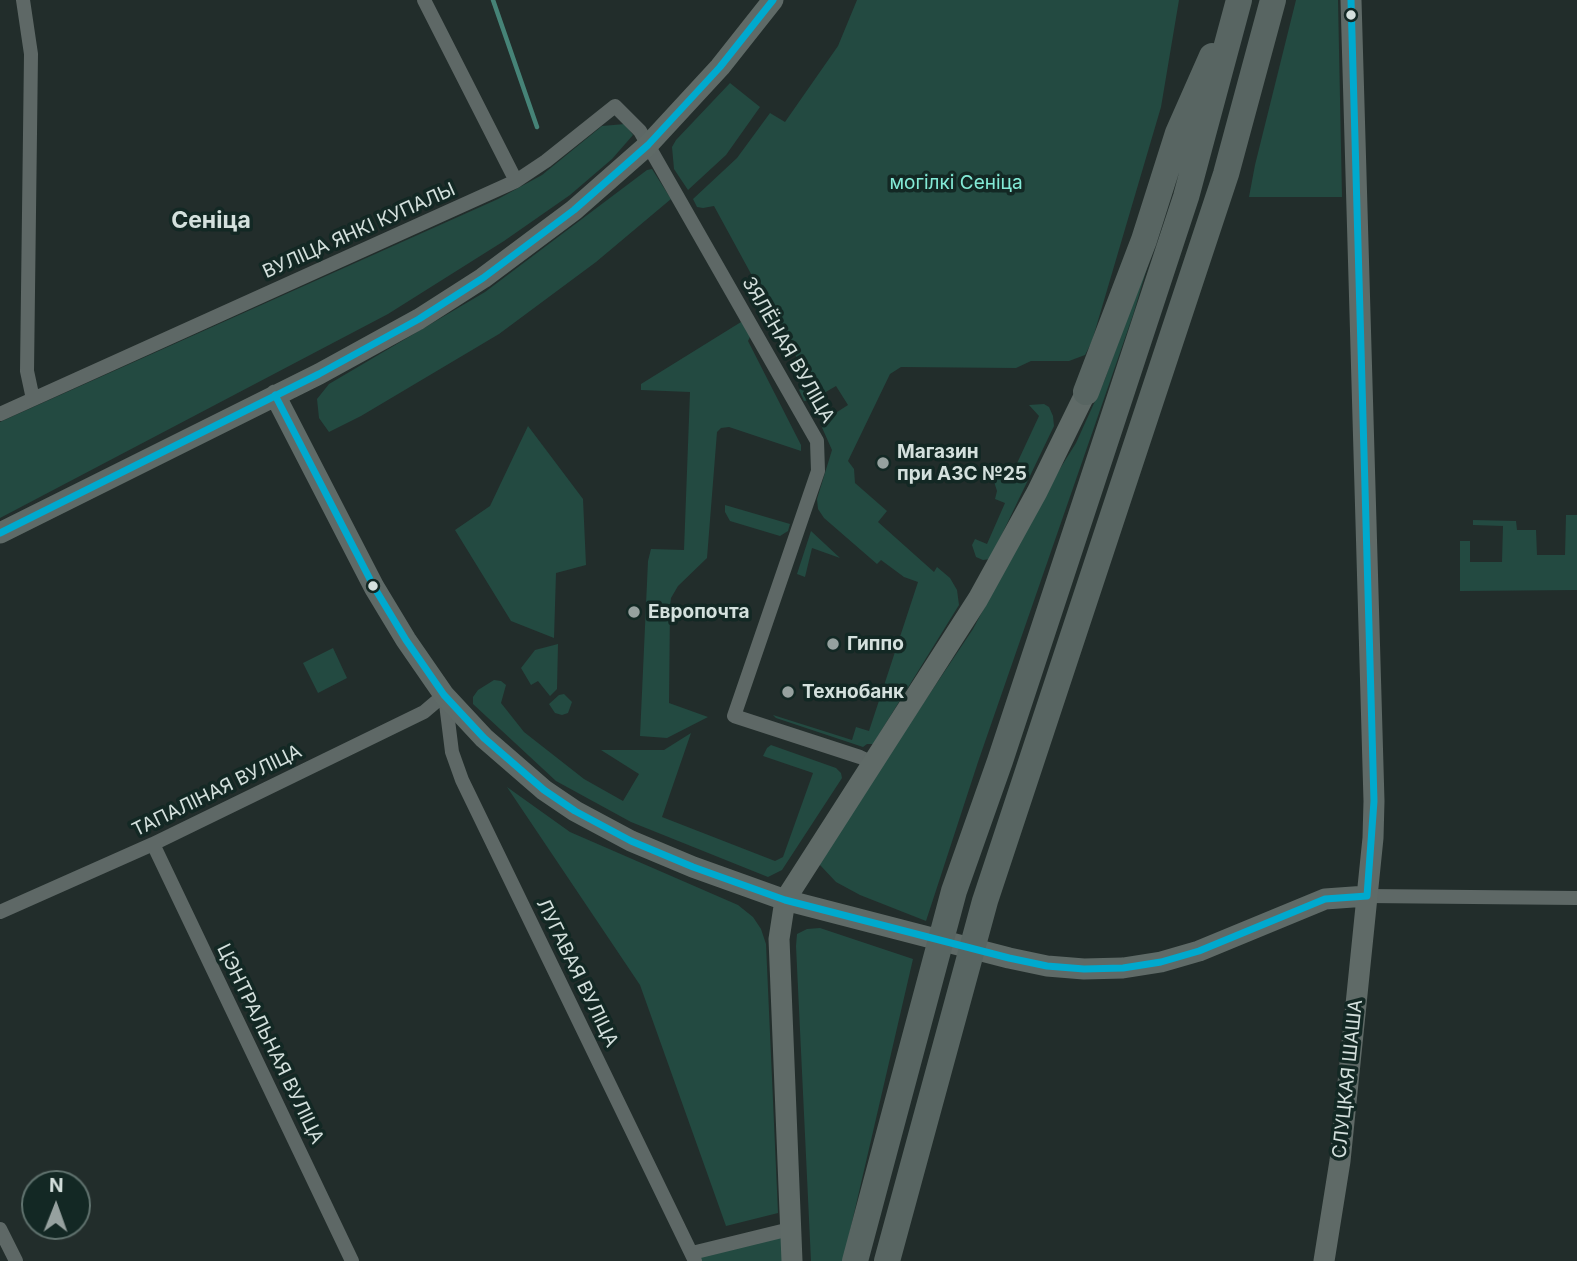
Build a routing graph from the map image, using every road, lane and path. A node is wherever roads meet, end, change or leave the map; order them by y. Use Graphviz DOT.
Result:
graph roads {
  1 [pos="23,0"];
  2 [pos="424,0"];
  3 [pos="773,0"];
  4 [pos="1238,0"];
  5 [pos="1273,0"];
  6 [pos="1351,0"];
  7 [pos="648,145"];
  8 [pos="516,181"];
  9 [pos="1086,392"];
  10 [pos="275,395"];
  11 [pos="33,399"];
  12 [pos="0,414"];
  13 [pos="0,533"];
  14 [pos="444,695"];
  15 [pos="873,763"];
  16 [pos="153,844"];
  17 [pos="1367,896"];
  18 [pos="1577,898"];
  19 [pos="785,900"];
  20 [pos="0,912"];
  21 [pos="0,1229"];
  22 [pos="790,1229"];
  23 [pos="694,1257"];
  24 [pos="16,1261"];
  25 [pos="352,1261"];
  26 [pos="792,1261"];
  27 [pos="855,1261"];
  28 [pos="887,1261"];
  29 [pos="1324,1261"];
  1 -- 11 [label="street"];
  2 -- 8 [label="street"];
  3 -- 7 [label="street"];
  4 -- 9 [label="highway"];
  4 -- 27 [label="highway"];
  5 -- 28 [label="highway"];
  6 -- 17 [label="street, СЛУЦКАЯ ШАША"];
  7 -- 8 [label="street, ВУЛІЦА ЯНКІ КУПАЛЫ"];
  7 -- 10 [label="street"];
  7 -- 15 [label="street, ЗЯЛЁНАЯ ВУЛІЦА"];
  8 -- 11 [label="street, ВУЛІЦА ЯНКІ КУПАЛЫ"];
  9 -- 15 [label="street"];
  10 -- 13 [label="street"];
  10 -- 14 [label="street"];
  11 -- 12 [label="street, ВУЛІЦА ЯНКІ КУПАЛЫ"];
  14 -- 16 [label="street, ТАПАЛІНАЯ ВУЛІЦА"];
  14 -- 19 [label="street"];
  14 -- 23 [label="street, ЛУГАВАЯ ВУЛІЦА"];
  15 -- 19 [label="street"];
  16 -- 20 [label="street, ТАПАЛІНАЯ ВУЛІЦА"];
  16 -- 25 [label="street, ЦЭНТРАЛЬНАЯ ВУЛІЦА"];
  17 -- 18 [label="street"];
  17 -- 19 [label="street"];
  17 -- 29 [label="street, СЛУЦКАЯ ШАША"];
  19 -- 22 [label="street"];
  21 -- 24 [label="street"];
  22 -- 23 [label="street"];
  22 -- 26 [label="street"];
}
